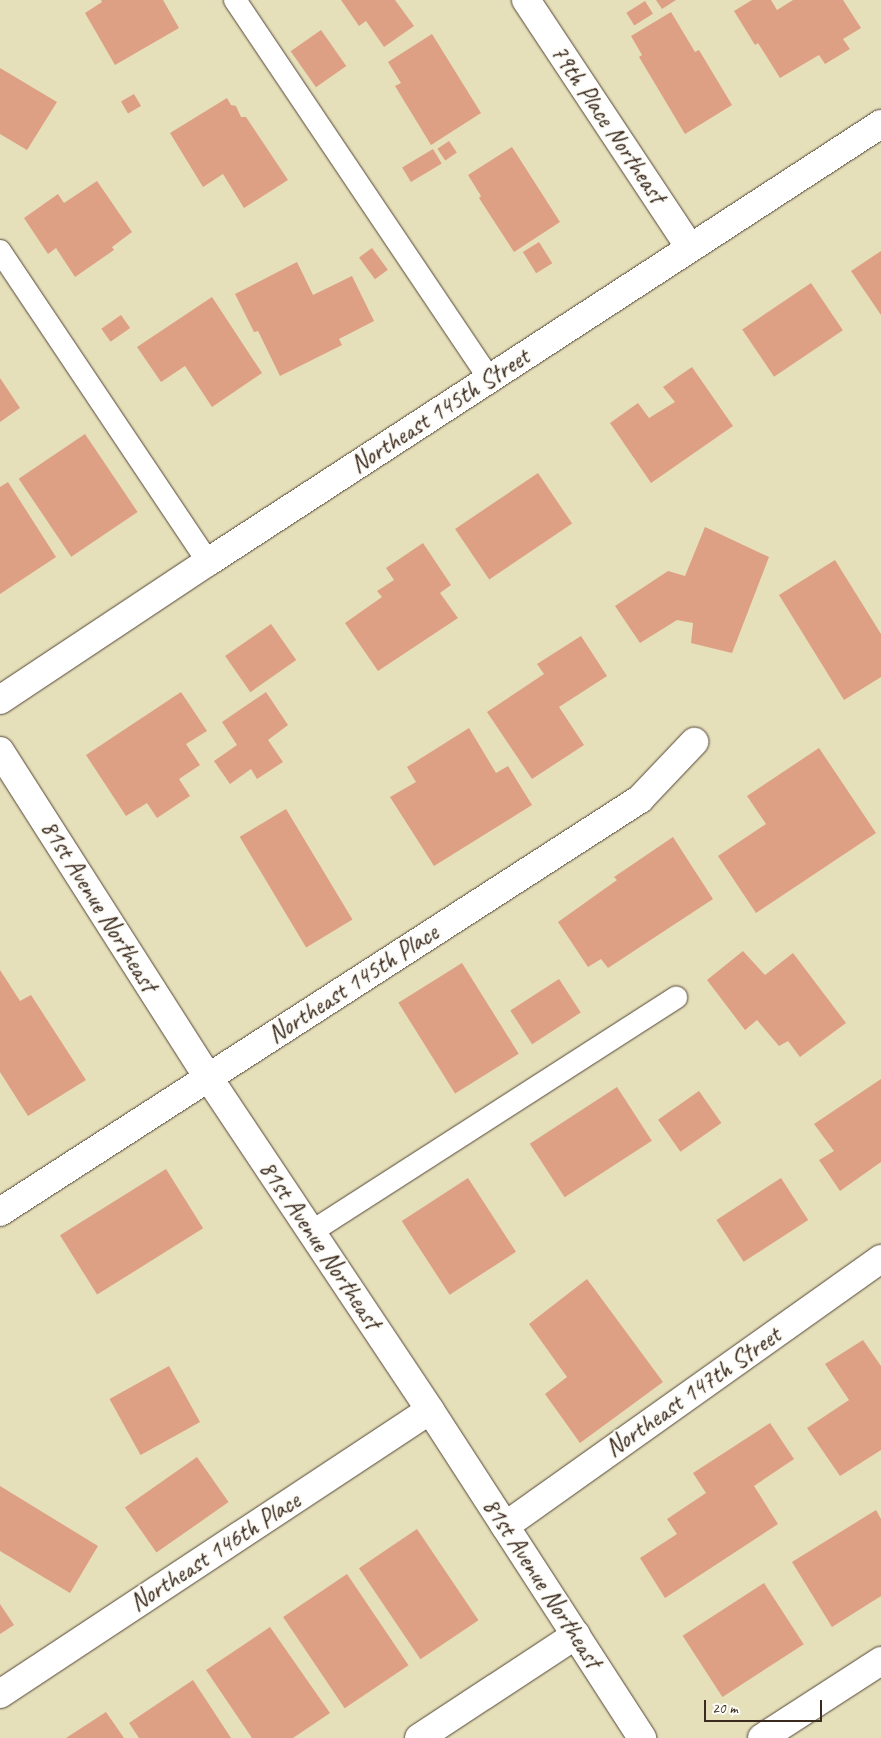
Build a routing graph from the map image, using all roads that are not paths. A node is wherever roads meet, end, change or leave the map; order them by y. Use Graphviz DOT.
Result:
graph roads {
  1 [pos="235,0"];
  2 [pos="526,0"];
  3 [pos="881,124"];
  4 [pos="690,248"];
  5 [pos="0,251"];
  6 [pos="489,378"];
  7 [pos="208,562"];
  8 [pos="0,700"];
  9 [pos="694,742"];
  10 [pos="0,751"];
  11 [pos="676,998"];
  12 [pos="208,1077"];
  13 [pos="0,1212"];
  14 [pos="311,1232"];
  15 [pos="881,1259"];
  16 [pos="430,1410"];
  17 [pos="505,1526"];
  18 [pos="576,1635"];
  19 [pos="881,1661"];
  20 [pos="0,1694"];
  21 [pos="419,1738"];
  22 [pos="642,1738"];
  23 [pos="762,1738"];
  1 -- 6 [label="lane"];
  2 -- 4 [label="street, 79th Place Northeast"];
  3 -- 4 [label="street, Northeast 145th Street"];
  4 -- 6 [label="street, Northeast 145th Street"];
  5 -- 7 [label="lane"];
  6 -- 7 [label="street, Northeast 145th Street"];
  7 -- 8 [label="street, Northeast 145th Street"];
  9 -- 12 [label="street, Northeast 145th Place"];
  10 -- 12 [label="street, 81st Avenue Northeast"];
  11 -- 14 [label="lane"];
  12 -- 13 [label="street, Northeast 145th Place"];
  12 -- 14 [label="street, 81st Avenue Northeast"];
  14 -- 16 [label="street, 81st Avenue Northeast"];
  15 -- 17 [label="street, Northeast 147th Street"];
  16 -- 17 [label="street, 81st Avenue Northeast"];
  16 -- 20 [label="street, Northeast 146th Place"];
  17 -- 18 [label="street, 81st Avenue Northeast"];
  18 -- 21 [label="street"];
  18 -- 22 [label="street, 81st Avenue Northeast"];
  19 -- 23 [label="street"];
}
